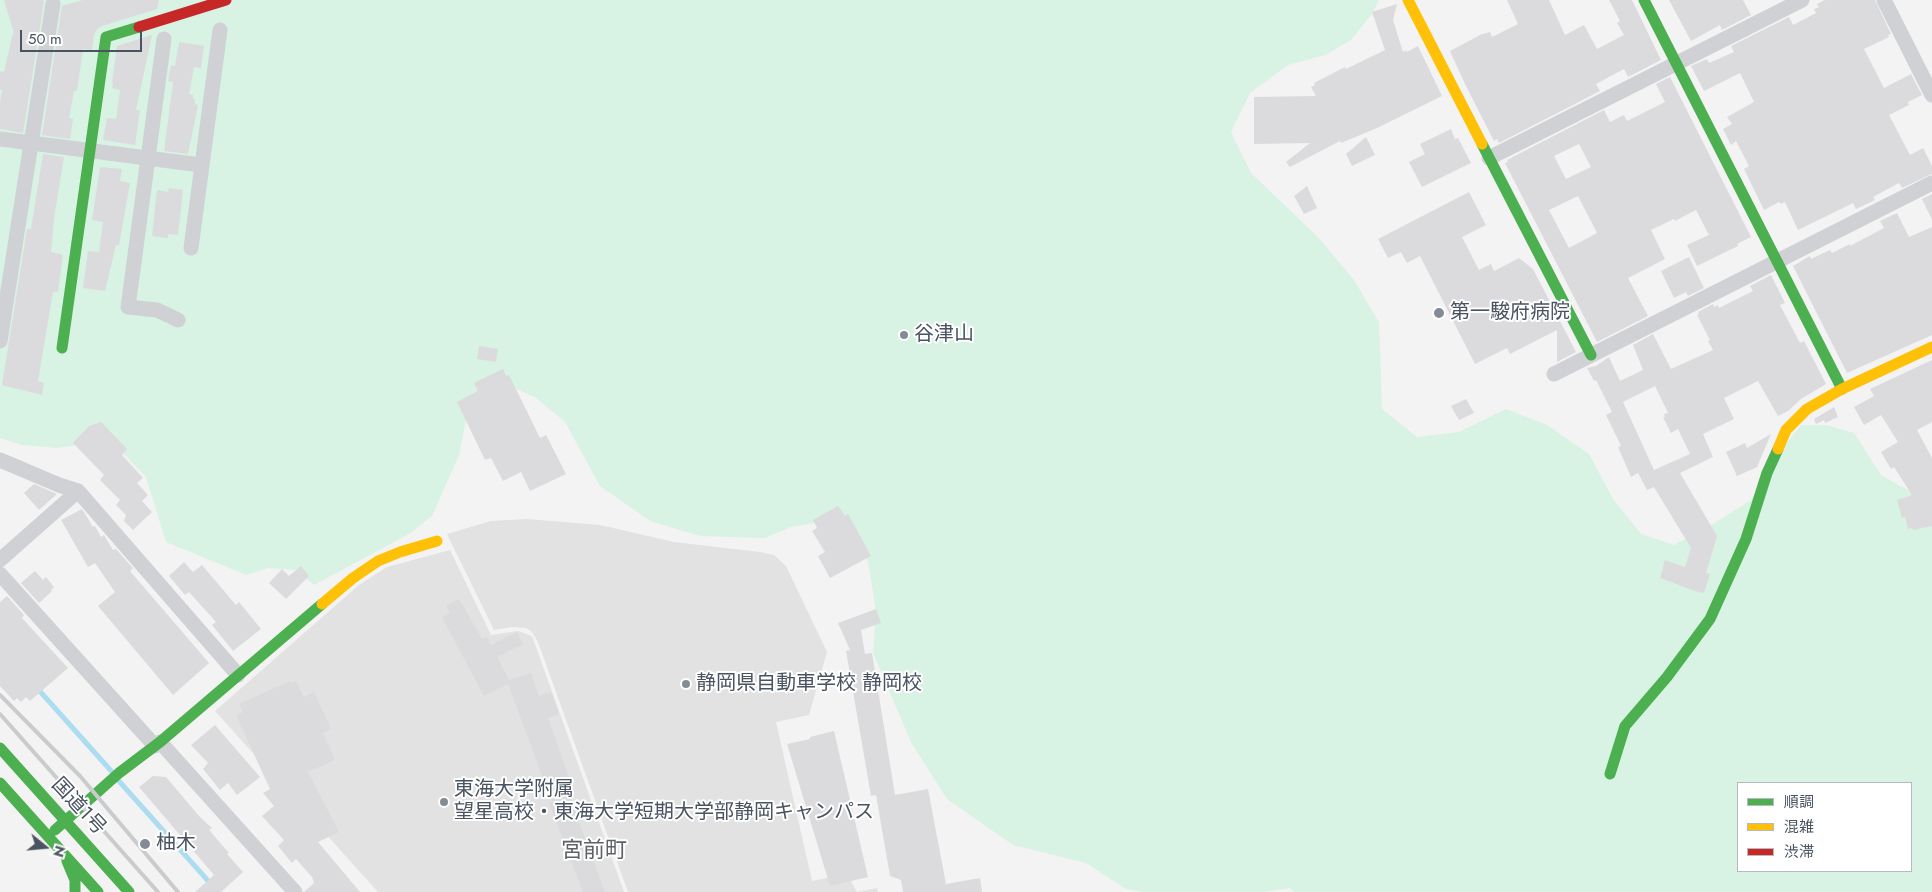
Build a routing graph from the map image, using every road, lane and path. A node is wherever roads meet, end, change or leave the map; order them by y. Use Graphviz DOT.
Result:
graph roads {
  1 [pos="226,0"];
  2 [pos="1408,0"];
  3 [pos="1644,0"];
  4 [pos="1802,0"];
  5 [pos="1884,0"];
  6 [pos="53,4"];
  7 [pos="220,30"];
  8 [pos="164,39"];
  9 [pos="1677,64"];
  10 [pos="1932,95"];
  11 [pos="0,139"];
  12 [pos="31,143"];
  13 [pos="89,150"];
  14 [pos="148,158"];
  15 [pos="1489,158"];
  16 [pos="202,165"];
  17 [pos="1932,183"];
  18 [pos="191,248"];
  19 [pos="1778,261"];
  20 [pos="178,320"];
  21 [pos="0,341"];
  22 [pos="1932,347"];
  23 [pos="62,348"];
  24 [pos="1591,355"];
  25 [pos="1554,374"];
  26 [pos="1842,389"];
  27 [pos="0,460"];
  28 [pos="78,491"];
  29 [pos="437,541"];
  30 [pos="0,560"];
  31 [pos="0,574"];
  32 [pos="238,675"];
  33 [pos="158,744"];
  34 [pos="0,748"];
  35 [pos="1610,774"];
  36 [pos="0,783"];
  37 [pos="66,820"];
  38 [pos="48,836"];
  39 [pos="63,852"];
  40 [pos="75,892"];
  41 [pos="98,892"];
  42 [pos="130,892"];
  43 [pos="295,892"];
  1 -- 13 [label="main road"];
  2 -- 15 [label="main road"];
  3 -- 9 [label="main road"];
  4 -- 9 [label="street"];
  5 -- 10 [label="street"];
  6 -- 12 [label="street"];
  7 -- 16 [label="street"];
  8 -- 14 [label="street"];
  9 -- 15 [label="street"];
  9 -- 19 [label="main road"];
  11 -- 12 [label="street"];
  12 -- 13 [label="street"];
  12 -- 21 [label="street"];
  13 -- 14 [label="street"];
  13 -- 23 [label="main road"];
  14 -- 16 [label="street"];
  14 -- 20 [label="street"];
  15 -- 24 [label="main road"];
  16 -- 18 [label="street"];
  17 -- 19 [label="street"];
  19 -- 24 [label="street"];
  19 -- 26 [label="main road"];
  22 -- 26 [label="main road"];
  24 -- 25 [label="street"];
  26 -- 35 [label="main road"];
  27 -- 28 [label="street"];
  28 -- 30 [label="street"];
  28 -- 32 [label="street"];
  29 -- 32 [label="main road"];
  31 -- 33 [label="street"];
  32 -- 33 [label="main road"];
  33 -- 37 [label="main road"];
  33 -- 43 [label="street"];
  34 -- 37 [label="main road, 国道1号"];
  36 -- 38 [label="main road, 国道1号"];
  37 -- 38 [label="main road"];
  37 -- 42 [label="main road, 国道1号"];
  38 -- 39 [label="main road, 国道1号"];
  39 -- 40 [label="main road"];
  39 -- 41 [label="main road, 国道1号"];
}
